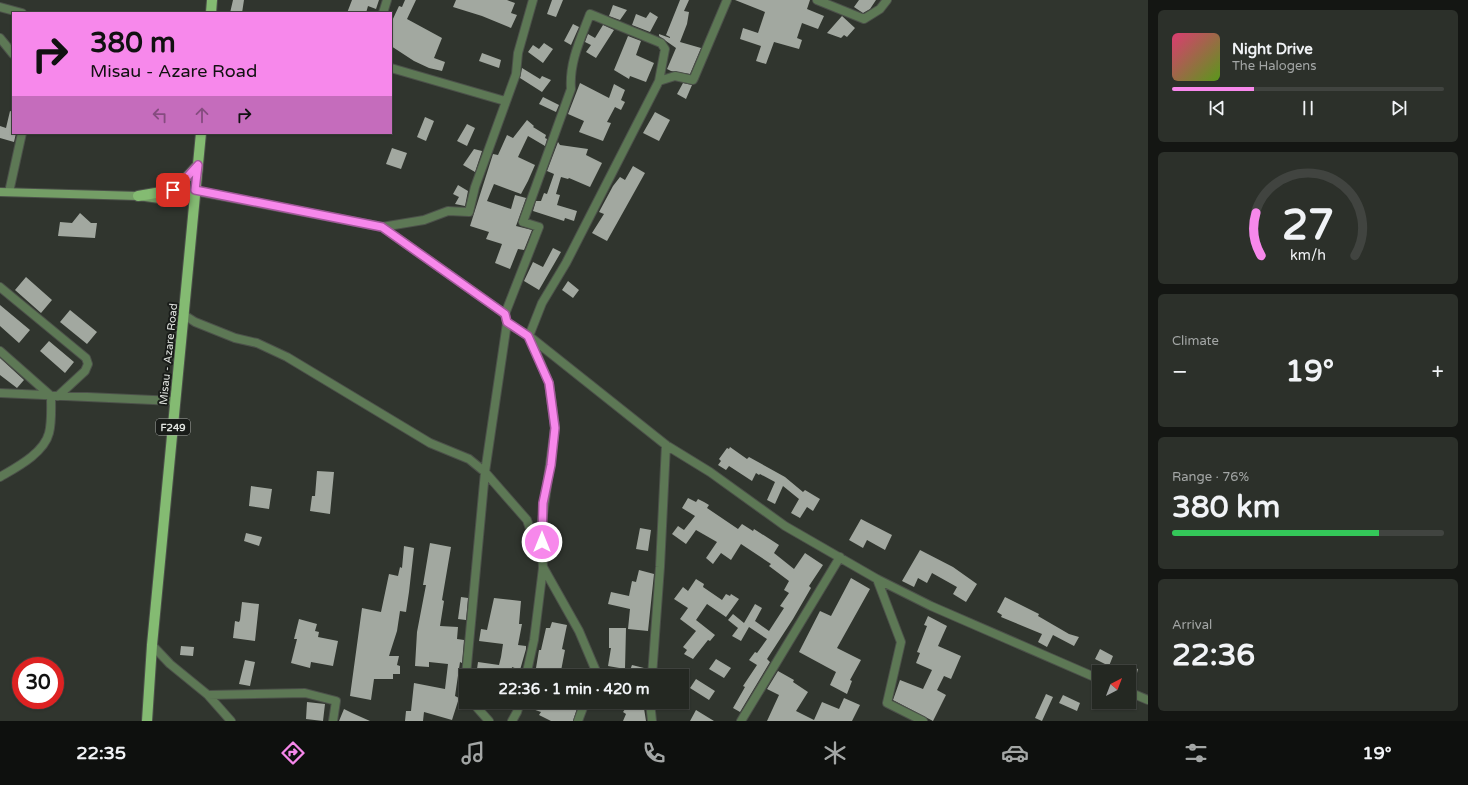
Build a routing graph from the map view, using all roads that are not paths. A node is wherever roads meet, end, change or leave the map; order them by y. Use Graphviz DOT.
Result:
graph roads {
  1 [pos="212,0"];
  2 [pos="387,0"];
  3 [pos="533,0"];
  4 [pos="728,0"];
  5 [pos="817,0"];
  6 [pos="887,0"];
  7 [pos="0,7"];
  8 [pos="18,12"];
  9 [pos="211,12"];
  10 [pos="383,12"];
  11 [pos="0,38"];
  12 [pos="12,53"];
  13 [pos="392,68"];
  14 [pos="659,81"];
  15 [pos="505,100"];
  16 [pos="22,134"];
  17 [pos="201,134"];
  18 [pos="198,165"];
  19 [pos="195,190"];
  20 [pos="0,192"];
  21 [pos="9,192"];
  22 [pos="138,196"];
  23 [pos="382,227"];
  24 [pos="0,287"];
  25 [pos="505,314"];
  26 [pos="184,315"];
  27 [pos="507,322"];
  28 [pos="528,336"];
  29 [pos="0,351"];
  30 [pos="0,393"];
  31 [pos="54,396"];
  32 [pos="175,401"];
  33 [pos="666,445"];
  34 [pos="485,472"];
  35 [pos="0,477"];
  36 [pos="840,557"];
  37 [pos="543,568"];
  38 [pos="877,579"];
  39 [pos="152,645"];
  40 [pos="467,669"];
  41 [pos="528,669"];
  42 [pos="595,669"];
  43 [pos="653,669"];
  44 [pos="1092,676"];
  45 [pos="208,695"];
  46 [pos="1136,695"];
  47 [pos="1148,700"];
  48 [pos="478,709"];
  49 [pos="518,709"];
  50 [pos="582,709"];
  51 [pos="651,709"];
  52 [pos="147,721"];
  53 [pos="231,721"];
  54 [pos="333,721"];
  55 [pos="489,721"];
  56 [pos="512,721"];
  57 [pos="578,721"];
  58 [pos="652,721"];
  59 [pos="741,721"];
  60 [pos="923,721"];
  1 -- 9 [label="main road"];
  2 -- 10 [label="street"];
  3 -- 15 [label="street"];
  4 -- 14 [label="street"];
  5 -- 6 [label="street"];
  7 -- 8 [label="street"];
  11 -- 12 [label="street"];
  13 -- 15 [label="street"];
  14 -- 25 [label="street"];
  14 -- 28 [label="street"];
  15 -- 23 [label="street"];
  16 -- 21 [label="street"];
  17 -- 18 [label="main road, Misau - Azare Road / F249"];
  18 -- 19 [label="main road, Misau - Azare Road / F249"];
  18 -- 22 [label="main road"];
  19 -- 22 [label="street"];
  19 -- 23 [label="street"];
  19 -- 26 [label="main road, Misau - Azare Road / F249"];
  20 -- 21 [label="street"];
  21 -- 22 [label="street"];
  23 -- 25 [label="street"];
  24 -- 31 [label="street"];
  25 -- 27 [label="street"];
  26 -- 32 [label="main road, Misau - Azare Road / F249"];
  26 -- 34 [label="street"];
  27 -- 28 [label="street"];
  27 -- 34 [label="street"];
  28 -- 33 [label="street"];
  28 -- 37 [label="street"];
  29 -- 31 [label="street"];
  30 -- 31 [label="street"];
  31 -- 32 [label="street"];
  31 -- 35 [label="street"];
  32 -- 39 [label="main road, Misau - Azare Road / F249"];
  33 -- 36 [label="street"];
  33 -- 43 [label="street"];
  34 -- 37 [label="street"];
  34 -- 40 [label="street"];
  36 -- 38 [label="street"];
  36 -- 59 [label="street"];
  37 -- 41 [label="street"];
  37 -- 42 [label="street"];
  38 -- 44 [label="street"];
  38 -- 60 [label="street"];
  39 -- 45 [label="street"];
  39 -- 52 [label="main road, Misau - Azare Road / F249"];
  45 -- 53 [label="street"];
  45 -- 54 [label="street"];
  46 -- 47 [label="street"];
  48 -- 55 [label="street"];
  49 -- 56 [label="street"];
  50 -- 57 [label="street"];
  51 -- 58 [label="street"];
}
